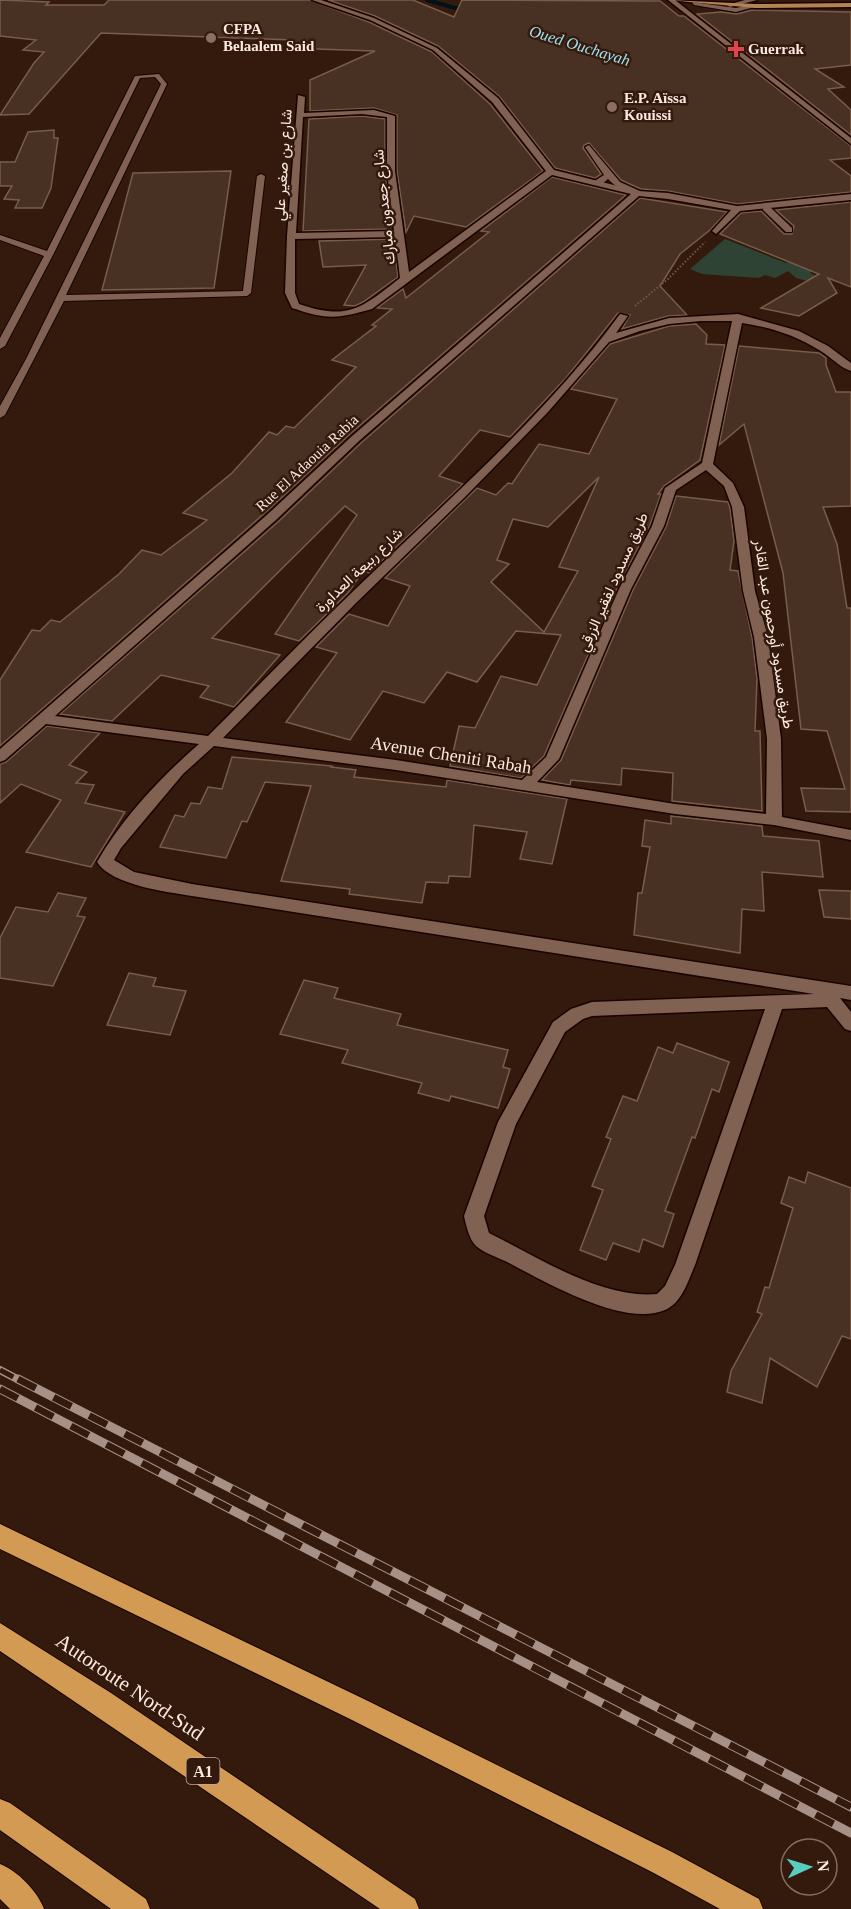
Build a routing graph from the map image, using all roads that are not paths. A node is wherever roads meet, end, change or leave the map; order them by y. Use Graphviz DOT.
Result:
graph roads {
  1 [pos="315,0"];
  2 [pos="671,0"];
  3 [pos="694,3"];
  4 [pos="754,3"];
  5 [pos="851,5"];
  6 [pos="301,97"];
  7 [pos="301,115"];
  8 [pos="851,142"];
  9 [pos="589,147"];
  10 [pos="551,172"];
  11 [pos="608,175"];
  12 [pos="261,176"];
  13 [pos="599,182"];
  14 [pos="637,193"];
  15 [pos="851,197"];
  16 [pos="766,208"];
  17 [pos="736,209"];
  18 [pos="789,230"];
  19 [pos="716,231"];
  20 [pos="400,234"];
  21 [pos="291,236"];
  22 [pos="0,237"];
  23 [pos="49,255"];
  24 [pos="405,279"];
  25 [pos="61,298"];
  26 [pos="627,312"];
  27 [pos="738,317"];
  28 [pos="605,341"];
  29 [pos="0,346"];
  30 [pos="851,368"];
  31 [pos="0,415"];
  32 [pos="707,465"];
  33 [pos="45,718"];
  34 [pos="210,742"];
  35 [pos="0,757"];
  36 [pos="524,786"];
  37 [pos="774,820"];
  38 [pos="851,835"];
  39 [pos="851,993"];
  40 [pos="826,994"];
  41 [pos="776,1002"];
  42 [pos="851,1024"];
  43 [pos="0,1536"];
  44 [pos="0,1636"];
  45 [pos="0,1813"];
  46 [pos="0,1878"];
  47 [pos="30,1909"];
  48 [pos="136,1909"];
  49 [pos="405,1909"];
  50 [pos="749,1909"];
  1 -- 10 [label="street"];
  2 -- 3 [label="main road"];
  2 -- 8 [label="street"];
  3 -- 4 [label="main road"];
  3 -- 4 [label="lane"];
  4 -- 5 [label="main road"];
  6 -- 7 [label="street, شارع بن صغير علي"];
  7 -- 20 [label="street, شارع جعدون مبارك"];
  7 -- 21 [label="street, شارع بن صغير علي"];
  9 -- 11 [label="lane"];
  10 -- 13 [label="street"];
  10 -- 24 [label="street"];
  11 -- 13 [label="lane"];
  11 -- 14 [label="lane"];
  12 -- 25 [label="lane"];
  13 -- 14 [label="street"];
  14 -- 17 [label="street"];
  14 -- 33 [label="street, Rue El Adaouia Rabia"];
  15 -- 16 [label="street"];
  16 -- 17 [label="street"];
  16 -- 18 [label="lane"];
  17 -- 19 [label="street"];
  20 -- 21 [label="street, شارع بن صغير علي"];
  20 -- 24 [label="street, شارع جعدون مبارك"];
  21 -- 24 [label="street"];
  22 -- 23 [label="lane"];
  23 -- 25 [label="lane"];
  23 -- 29 [label="lane"];
  25 -- 31 [label="lane"];
  26 -- 28 [label="street, شارع ربيعة العداورة"];
  27 -- 28 [label="street"];
  27 -- 30 [label="street"];
  27 -- 32 [label="street"];
  28 -- 34 [label="street, شارع ربيعة العداورة"];
  32 -- 36 [label="street, طريق مسدود لفقير الزرقي"];
  32 -- 37 [label="street, طريق مسدود أورحمون عبد القادر"];
  33 -- 34 [label="street, Avenue Cheniti Rabah"];
  33 -- 35 [label="street, Rue El Adaouia Rabia"];
  34 -- 36 [label="street, Avenue Cheniti Rabah"];
  34 -- 40 [label="street, شارع ربيعة العداورة"];
  36 -- 37 [label="street, Avenue Cheniti Rabah"];
  37 -- 38 [label="street, Avenue Cheniti Rabah"];
  39 -- 40 [label="street"];
  40 -- 41 [label="street"];
  40 -- 42 [label="street"];
  41 -- 41 [label="street"];
  43 -- 50 [label="highway"];
  44 -- 49 [label="highway, Autoroute Nord-Sud / A1"];
  45 -- 48 [label="highway"];
  46 -- 47 [label="highway"];
}
